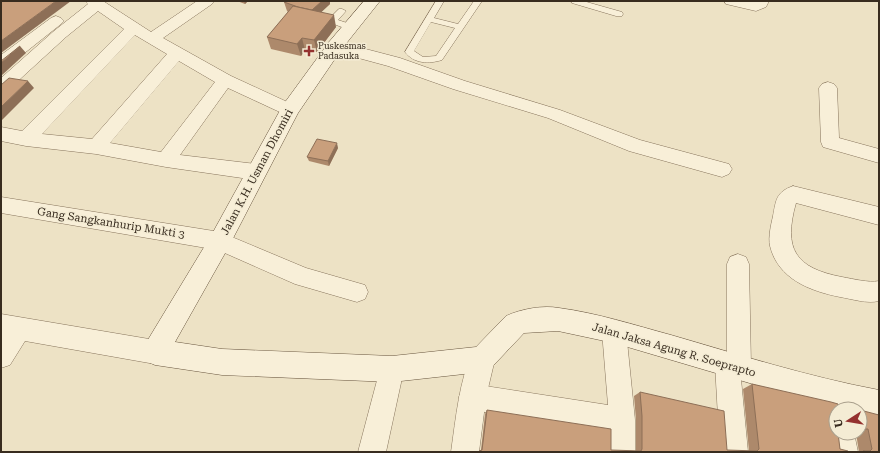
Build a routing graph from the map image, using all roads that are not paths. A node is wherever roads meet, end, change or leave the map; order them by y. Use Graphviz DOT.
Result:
graph roads {
  1 [pos="80,1"];
  2 [pos="207,1"];
  3 [pos="372,1"];
  4 [pos="440,1"];
  5 [pos="478,1"];
  6 [pos="575,1"];
  7 [pos="730,1"];
  8 [pos="762,1"];
  9 [pos="95,2"];
  10 [pos="619,14"];
  11 [pos="428,19"];
  12 [pos="460,27"];
  13 [pos="133,28"];
  14 [pos="152,38"];
  15 [pos="335,46"];
  16 [pos="177,52"];
  17 [pos="1,64"];
  18 [pos="225,80"];
  19 [pos="1,87"];
  20 [pos="828,88"];
  21 [pos="290,110"];
  22 [pos="1,134"];
  23 [pos="26,139"];
  24 [pos="96,147"];
  25 [pos="879,156"];
  26 [pos="166,160"];
  27 [pos="722,169"];
  28 [pos="256,172"];
  29 [pos="1,205"];
  30 [pos="879,216"];
  31 [pos="220,241"];
  32 [pos="738,264"];
  33 [pos="879,291"];
  34 [pos="358,292"];
  35 [pos="10,326"];
  36 [pos="614,331"];
  37 [pos="155,352"];
  38 [pos="1,356"];
  39 [pos="482,359"];
  40 [pos="733,365"];
  41 [pos="392,369"];
  42 [pos="472,397"];
  43 [pos="833,401"];
  44 [pos="868,403"];
  45 [pos="879,404"];
  46 [pos="622,420"];
  47 [pos="842,441"];
  48 [pos="372,452"];
  49 [pos="465,452"];
  50 [pos="621,452"];
  51 [pos="734,452"];
  52 [pos="844,452"];
  1 -- 17 [label="street"];
  2 -- 14 [label="street"];
  3 -- 15 [label="main road, Jalan K.H. Usman Dhomiri"];
  4 -- 11 [label="lane"];
  5 -- 12 [label="lane"];
  6 -- 10 [label="lane"];
  7 -- 8 [label="street"];
  9 -- 13 [label="street"];
  9 -- 19 [label="street"];
  11 -- 12 [label="lane"];
  11 -- 12 [label="lane"];
  13 -- 14 [label="street"];
  13 -- 23 [label="street"];
  14 -- 16 [label="street"];
  15 -- 21 [label="main road, Jalan K.H. Usman Dhomiri"];
  15 -- 27 [label="street"];
  16 -- 18 [label="street"];
  16 -- 24 [label="street"];
  18 -- 21 [label="street"];
  18 -- 26 [label="street"];
  20 -- 25 [label="street"];
  21 -- 28 [label="main road, Jalan K.H. Usman Dhomiri"];
  22 -- 23 [label="street"];
  23 -- 24 [label="street"];
  24 -- 26 [label="street"];
  26 -- 28 [label="street"];
  28 -- 31 [label="main road, Jalan K.H. Usman Dhomiri"];
  29 -- 31 [label="street, Gang Sangkanhurip Mukti 3"];
  30 -- 33 [label="street"];
  31 -- 34 [label="street, Gang Sangkanhurip Mukti 3"];
  31 -- 37 [label="main road, Jalan K.H. Usman Dhomiri"];
  32 -- 40 [label="street"];
  35 -- 37 [label="street"];
  35 -- 38 [label="street"];
  36 -- 39 [label="main road, Jalan Jaksa Agung R. Soeprapto"];
  36 -- 40 [label="main road, Jalan Jaksa Agung R. Soeprapto"];
  36 -- 46 [label="street"];
  37 -- 41 [label="main road"];
  39 -- 41 [label="main road"];
  39 -- 42 [label="main road"];
  40 -- 43 [label="main road, Jalan Jaksa Agung R. Soeprapto"];
  40 -- 51 [label="street"];
  41 -- 48 [label="street"];
  42 -- 46 [label="street"];
  42 -- 49 [label="main road"];
  44 -- 45 [label="main road, Jalan Jaksa Agung R. Soeprapto"];
  46 -- 50 [label="street"];
  47 -- 52 [label="street"];
}
